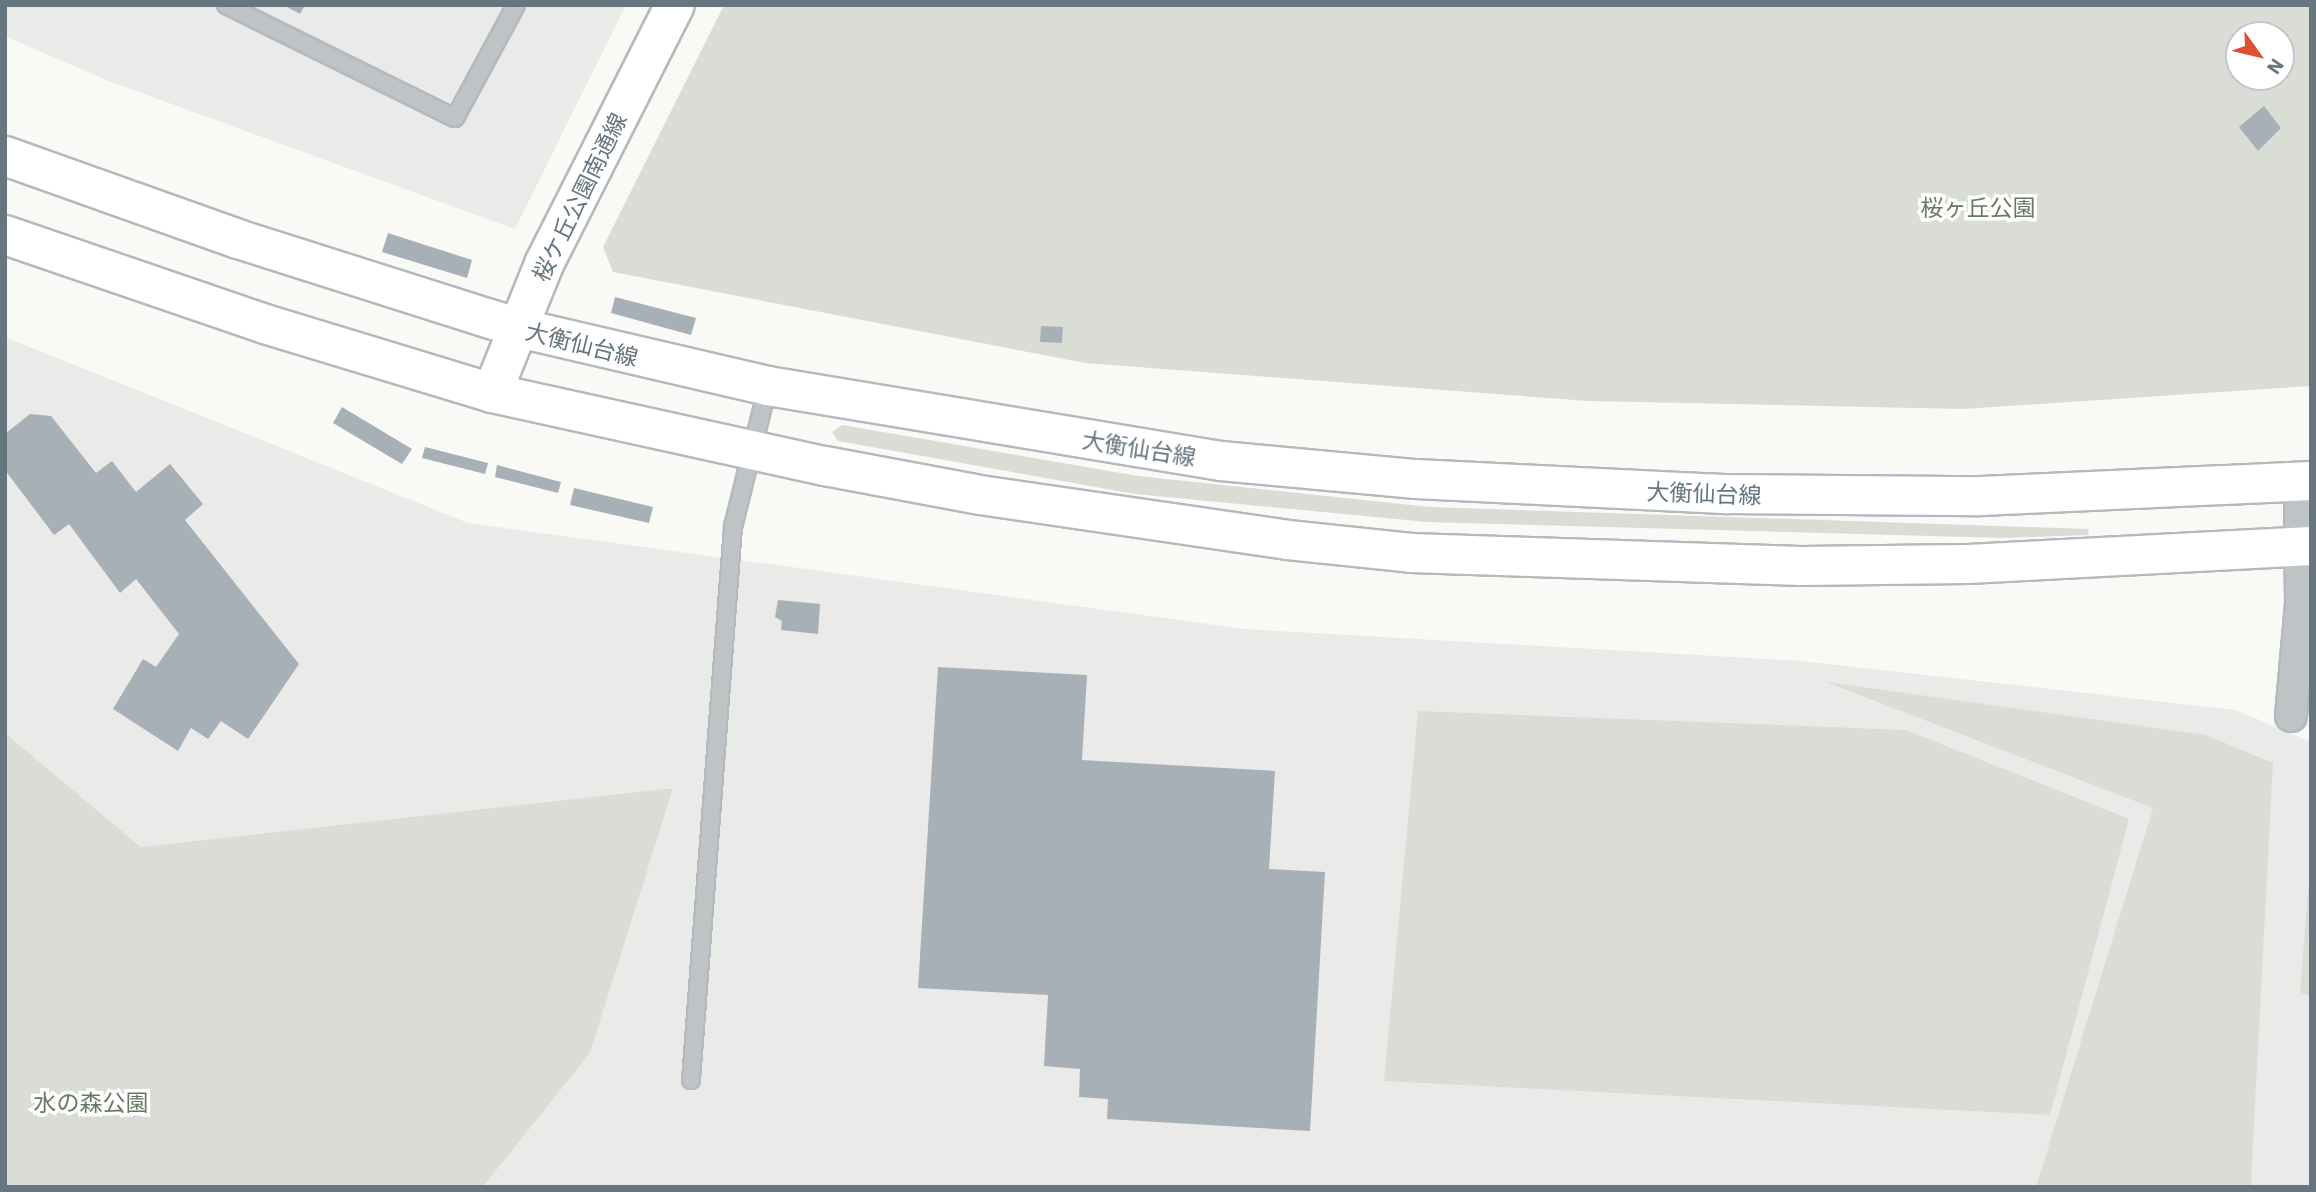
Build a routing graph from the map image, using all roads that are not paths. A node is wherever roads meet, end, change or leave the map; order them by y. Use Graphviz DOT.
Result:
graph roads {
  1 [pos="226,5"];
  2 [pos="516,5"];
  3 [pos="675,5"];
  4 [pos="5,156"];
  5 [pos="5,235"];
  6 [pos="519,328"];
  7 [pos="768,386"];
  8 [pos="492,393"];
  9 [pos="751,450"];
  10 [pos="2305,481"];
  11 [pos="2306,546"];
  12 [pos="2291,716"];
  13 [pos="691,1080"];
  1 -- 2 [label="lane"];
  3 -- 6 [label="main road, 桜ケ丘公園南通線"];
  4 -- 6 [label="main road, 大衡仙台線"];
  5 -- 8 [label="main road"];
  6 -- 7 [label="main road, 大衡仙台線"];
  6 -- 8 [label="main road, 桜ケ丘公園南通線"];
  7 -- 9 [label="lane"];
  7 -- 10 [label="main road, 大衡仙台線"];
  8 -- 9 [label="main road"];
  9 -- 11 [label="main road"];
  9 -- 13 [label="lane"];
  10 -- 11 [label="street"];
  11 -- 12 [label="street"];
}
